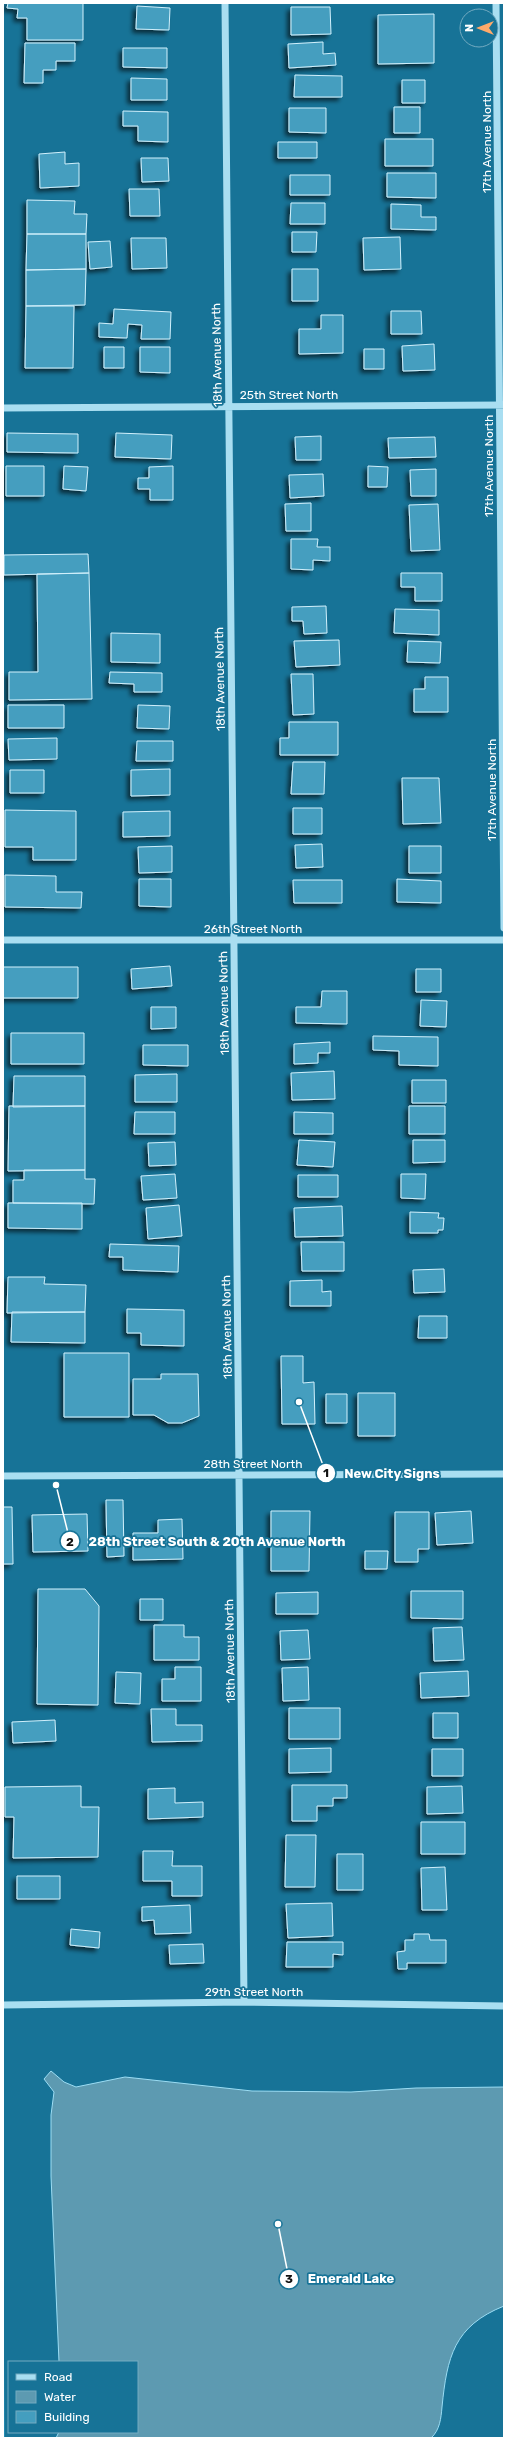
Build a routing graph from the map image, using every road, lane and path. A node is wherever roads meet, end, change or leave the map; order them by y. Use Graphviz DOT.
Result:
graph roads {
  1 [pos="225,3"];
  2 [pos="496,3"];
  3 [pos="502,405"];
  4 [pos="229,407"];
  5 [pos="3,408"];
  6 [pos="504,928"];
  7 [pos="3,940"];
  8 [pos="234,940"];
  9 [pos="504,940"];
  10 [pos="504,1474"];
  11 [pos="239,1475"];
  12 [pos="3,1476"];
  13 [pos="244,2002"];
  14 [pos="3,2005"];
  15 [pos="504,2006"];
  1 -- 4 [label="street, 18th Avenue North"];
  2 -- 3 [label="street, 17th Avenue North"];
  3 -- 4 [label="street, 25th Street North"];
  3 -- 6 [label="street, 17th Avenue North"];
  4 -- 5 [label="street, 25th Street North"];
  4 -- 8 [label="street, 18th Avenue North"];
  7 -- 8 [label="street, 26th Street North"];
  8 -- 9 [label="street, 26th Street North"];
  8 -- 11 [label="street, 18th Avenue North"];
  10 -- 11 [label="street, 28th Street North"];
  11 -- 12 [label="street, 28th Street North"];
  11 -- 13 [label="street, 18th Avenue North"];
  13 -- 14 [label="street, 29th Street North"];
  13 -- 15 [label="street, 29th Street North"];
}
